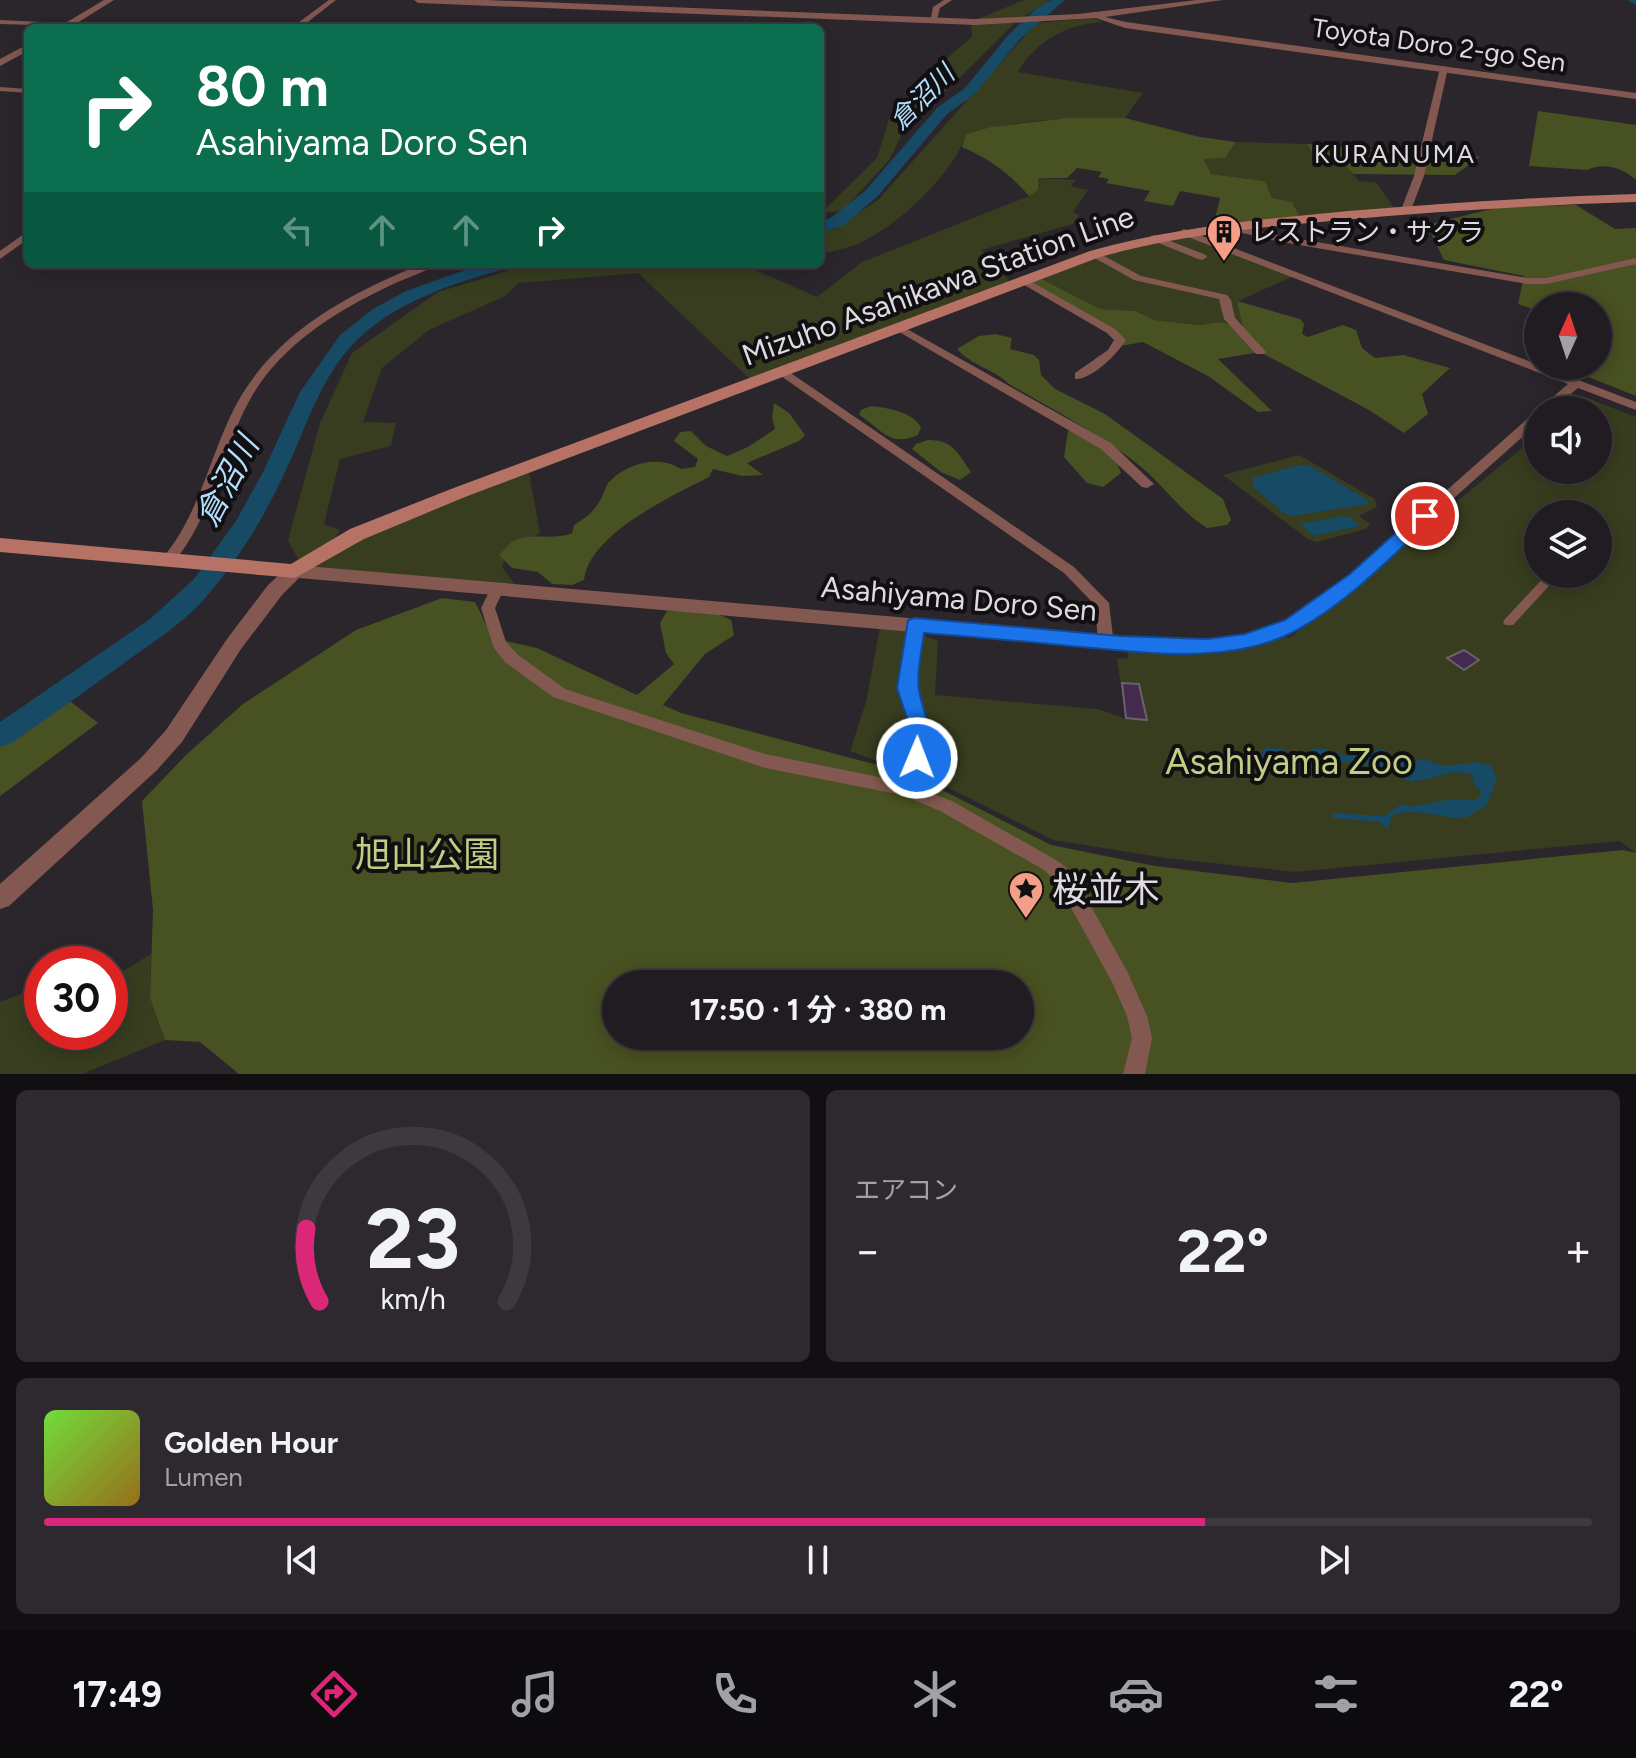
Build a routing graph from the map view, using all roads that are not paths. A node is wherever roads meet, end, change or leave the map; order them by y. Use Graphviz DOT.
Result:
graph roads {
  1 [pos="110,0"];
  2 [pos="333,0"];
  3 [pos="418,0"];
  4 [pos="765,0"];
  5 [pos="949,0"];
  6 [pos="1219,0"];
  7 [pos="758,14"];
  8 [pos="1094,15"];
  9 [pos="933,21"];
  10 [pos="0,22"];
  11 [pos="32,24"];
  12 [pos="68,24"];
  13 [pos="300,24"];
  14 [pos="753,24"];
  15 [pos="24,49"];
  16 [pos="0,63"];
  17 [pos="1444,68"];
  18 [pos="0,89"];
  19 [pos="24,91"];
  20 [pos="1636,96"];
  21 [pos="1636,198"];
  22 [pos="1406,210"];
  23 [pos="1226,226"];
  24 [pos="1184,232"];
  25 [pos="24,237"];
  26 [pos="1155,238"];
  27 [pos="1095,254"];
  28 [pos="0,256"];
  29 [pos="1202,257"];
  30 [pos="1636,261"];
  31 [pos="422,268"];
  32 [pos="1023,280"];
  33 [pos="898,327"];
  34 [pos="1260,352"];
  35 [pos="782,371"];
  36 [pos="1079,376"];
  37 [pos="1576,383"];
  38 [pos="1561,396"];
  39 [pos="1636,406"];
  40 [pos="1524,428"];
  41 [pos="1147,484"];
  42 [pos="0,545"];
  43 [pos="178,561"];
  44 [pos="295,571"];
  45 [pos="1541,588"];
  46 [pos="497,589"];
  47 [pos="1509,622"];
  48 [pos="915,625"];
  49 [pos="1106,642"];
  50 [pos="904,789"];
  51 [pos="0,899"];
  52 [pos="1134,1074"];
  1 -- 12 [label="street"];
  2 -- 13 [label="street"];
  3 -- 7 [label="street"];
  4 -- 7 [label="street"];
  5 -- 9 [label="street"];
  6 -- 8 [label="street"];
  7 -- 9 [label="street"];
  7 -- 14 [label="street"];
  8 -- 9 [label="street"];
  8 -- 17 [label="street, Toyota Doro 2-go Sen"];
  10 -- 11 [label="street"];
  15 -- 16 [label="street"];
  17 -- 20 [label="street, Toyota Doro 2-go Sen"];
  17 -- 22 [label="street"];
  18 -- 19 [label="street"];
  21 -- 22 [label="main road, Mizuho Asahikawa Station Line"];
  22 -- 23 [label="main road, Mizuho Asahikawa Station Line"];
  23 -- 24 [label="main road, Mizuho Asahikawa Station Line"];
  23 -- 30 [label="street"];
  24 -- 26 [label="main road, Mizuho Asahikawa Station Line"];
  24 -- 37 [label="street"];
  25 -- 28 [label="street"];
  26 -- 27 [label="main road, Mizuho Asahikawa Station Line"];
  26 -- 29 [label="street"];
  27 -- 32 [label="main road, Mizuho Asahikawa Station Line"];
  27 -- 34 [label="street"];
  31 -- 43 [label="street"];
  32 -- 33 [label="main road, Mizuho Asahikawa Station Line"];
  32 -- 36 [label="street"];
  33 -- 35 [label="main road, Mizuho Asahikawa Station Line"];
  33 -- 41 [label="street"];
  35 -- 44 [label="main road, Mizuho Asahikawa Station Line"];
  35 -- 49 [label="street"];
  37 -- 38 [label="street"];
  37 -- 39 [label="street"];
  40 -- 49 [label="street, Asahiyama Doro Sen"];
  42 -- 43 [label="main road"];
  43 -- 44 [label="main road"];
  44 -- 46 [label="street, Asahiyama Doro Sen"];
  44 -- 51 [label="street"];
  45 -- 47 [label="street"];
  46 -- 48 [label="street, Asahiyama Doro Sen"];
  46 -- 50 [label="street"];
  48 -- 49 [label="street, Asahiyama Doro Sen"];
  48 -- 50 [label="street"];
  50 -- 52 [label="street"];
}
